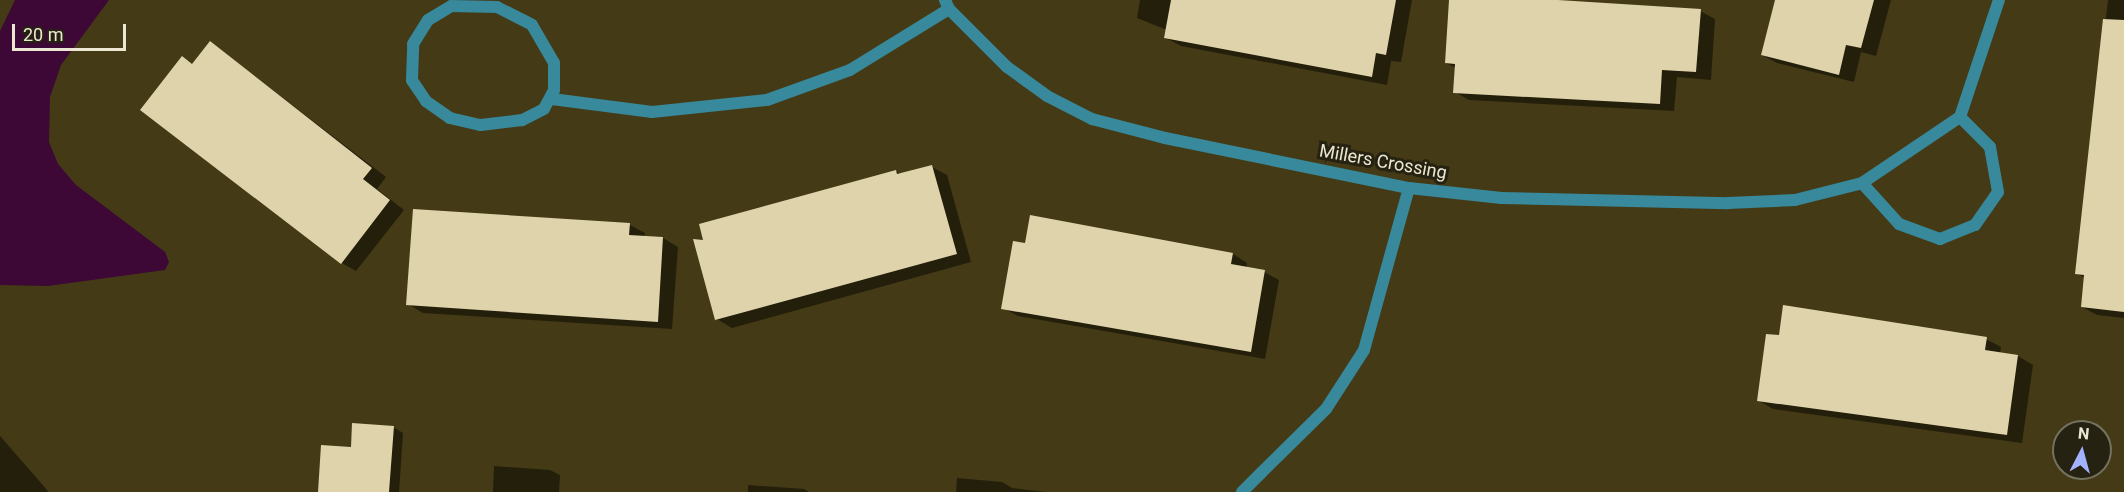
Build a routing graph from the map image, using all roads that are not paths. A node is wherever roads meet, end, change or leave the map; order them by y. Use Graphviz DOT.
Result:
graph roads {
  1 [pos="2000,0"];
  2 [pos="947,5"];
  3 [pos="552,99"];
  4 [pos="1960,117"];
  5 [pos="1862,183"];
  6 [pos="1409,188"];
  7 [pos="1242,492"];
  1 -- 4 [label="street"];
  2 -- 3 [label="street"];
  2 -- 6 [label="street, Millers Crossing"];
  3 -- 3 [label="street"];
  4 -- 5 [label="street, Millers Crossing"];
  4 -- 5 [label="street"];
  5 -- 6 [label="street, Millers Crossing"];
  6 -- 7 [label="street"];
}
